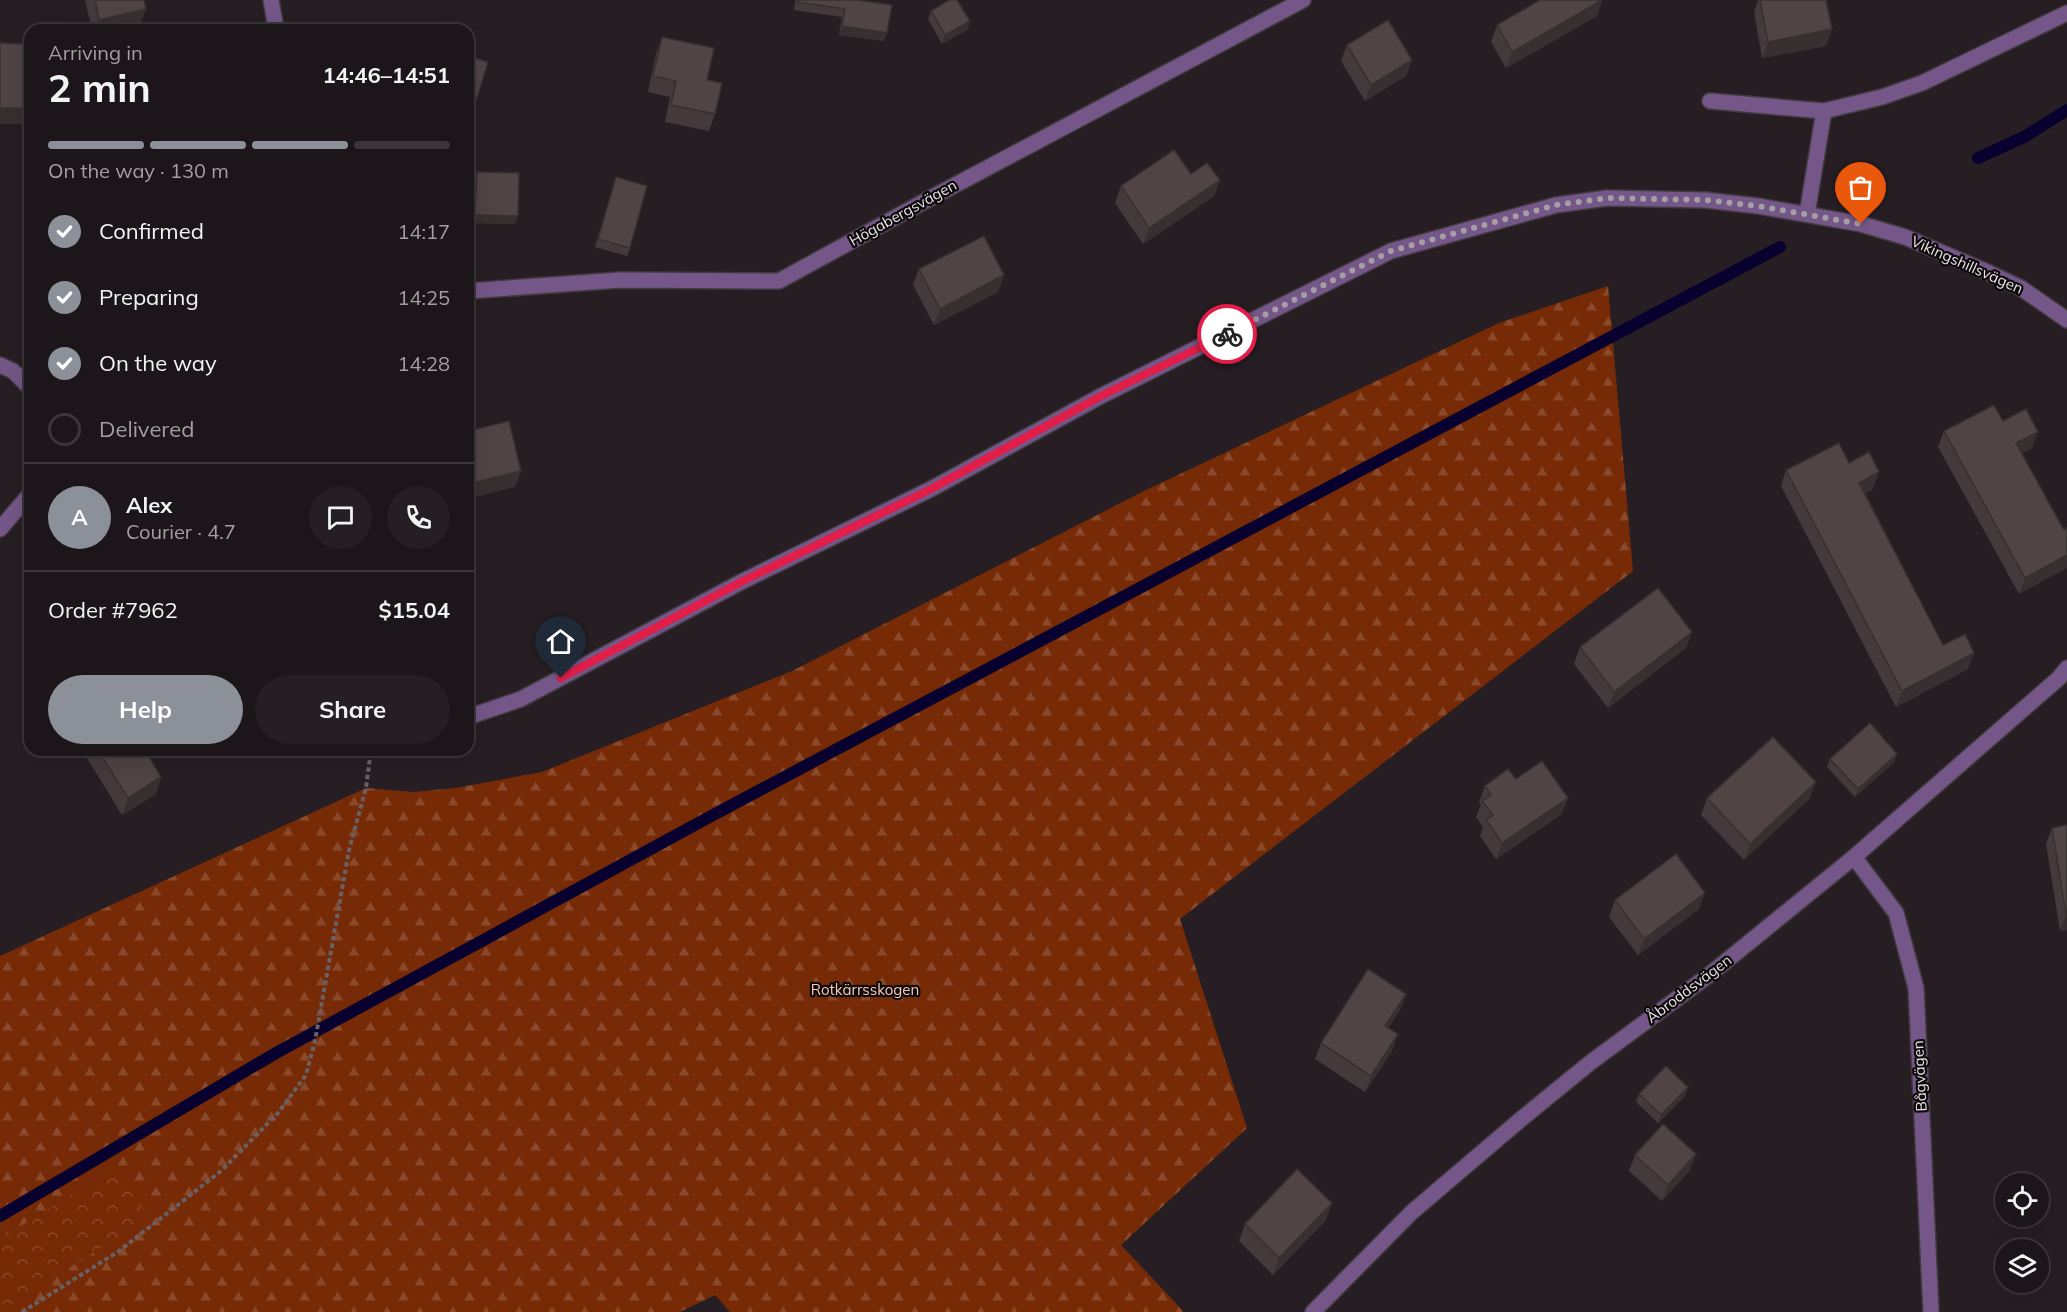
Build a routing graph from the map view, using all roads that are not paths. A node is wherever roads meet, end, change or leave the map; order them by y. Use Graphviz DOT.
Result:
graph roads {
  1 [pos="271,0"];
  2 [pos="1303,0"];
  3 [pos="2067,13"];
  4 [pos="275,24"];
  5 [pos="1710,101"];
  6 [pos="1824,111"];
  7 [pos="1807,214"];
  8 [pos="474,291"];
  9 [pos="2067,320"];
  10 [pos="0,365"];
  11 [pos="24,382"];
  12 [pos="24,501"];
  13 [pos="0,529"];
  14 [pos="2067,668"];
  15 [pos="474,715"];
  16 [pos="1854,857"];
  17 [pos="1313,1312"];
  18 [pos="1931,1312"];
  1 -- 4 [label="street"];
  2 -- 8 [label="street, Högabergsvägen"];
  3 -- 6 [label="street"];
  5 -- 6 [label="street"];
  6 -- 7 [label="street"];
  7 -- 9 [label="street, Vikingshillsvägen"];
  7 -- 15 [label="street, Vikingshillsvägen"];
  10 -- 11 [label="street"];
  12 -- 13 [label="street"];
  14 -- 16 [label="street, Åbroddsvägen"];
  16 -- 17 [label="street, Åbroddsvägen"];
  16 -- 18 [label="street, Bågvägen"];
}
